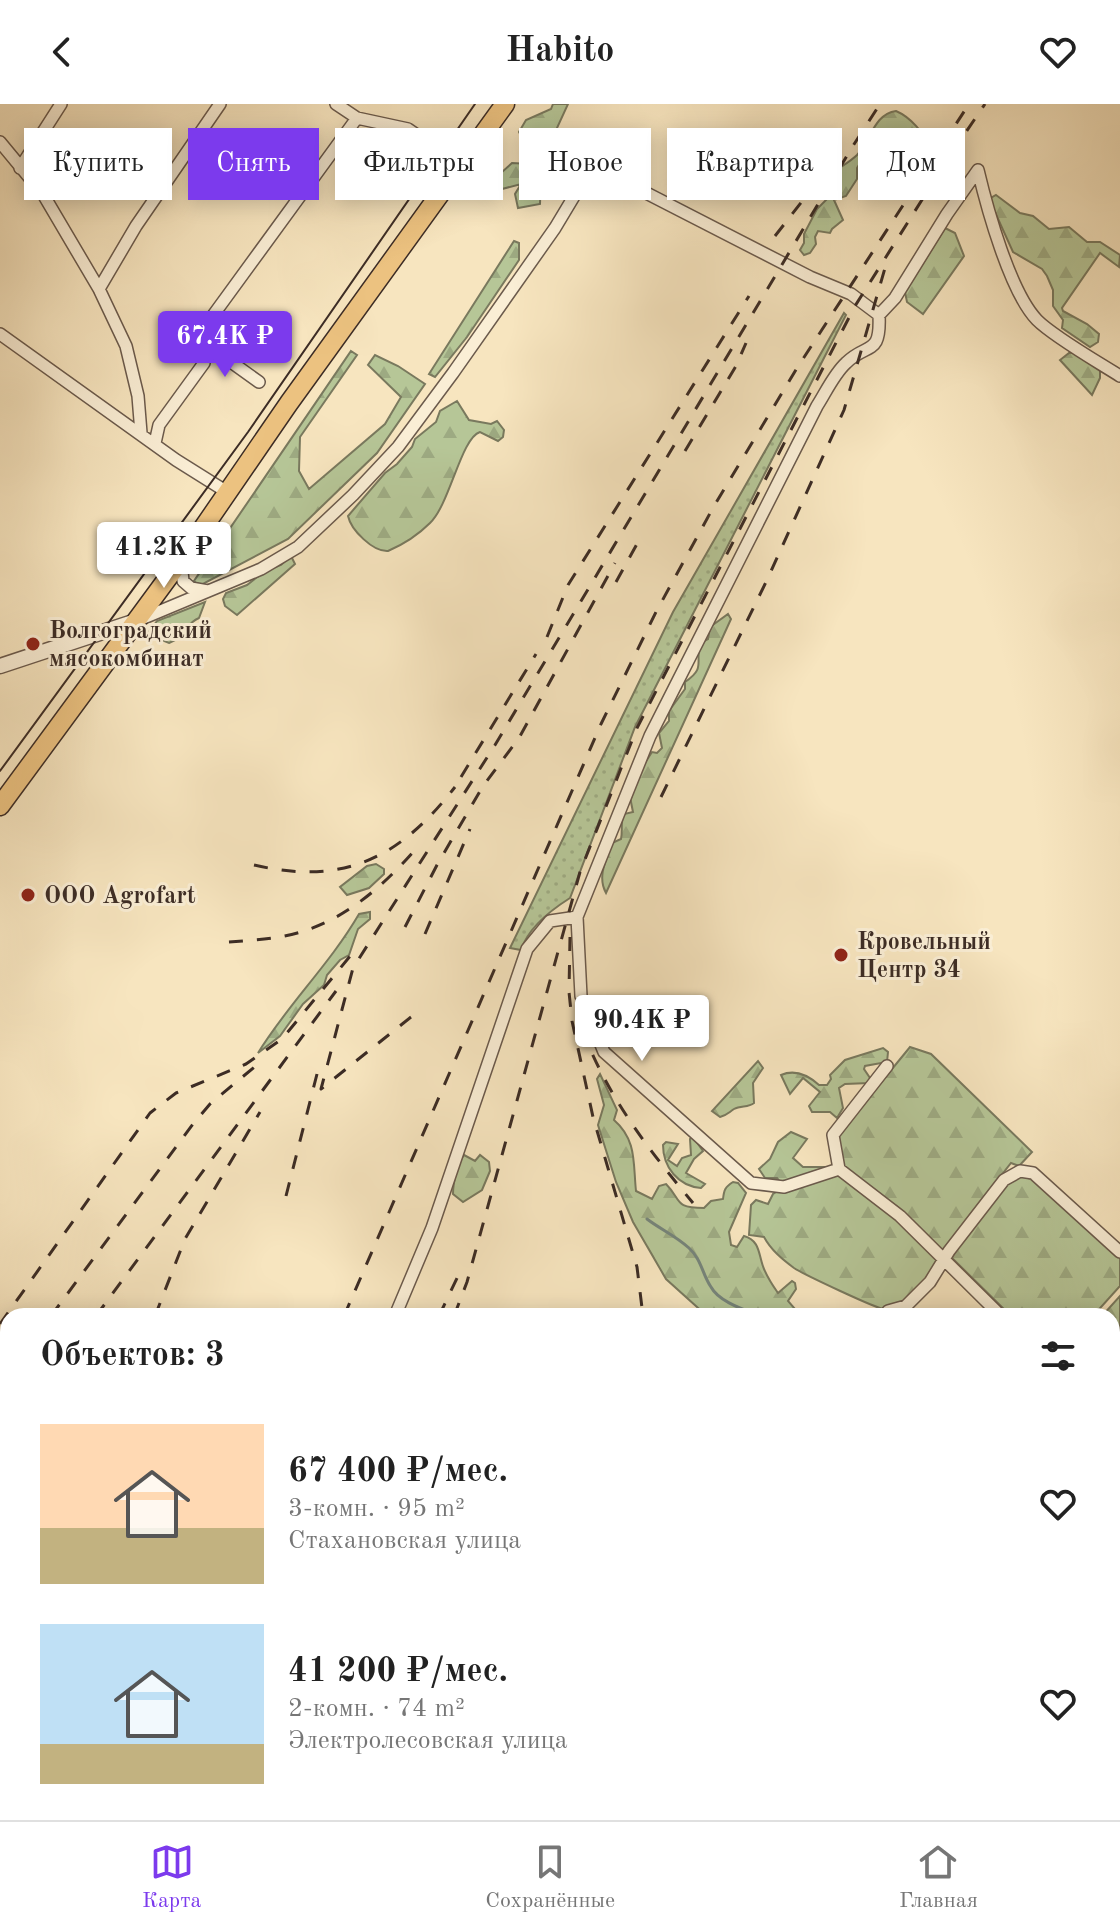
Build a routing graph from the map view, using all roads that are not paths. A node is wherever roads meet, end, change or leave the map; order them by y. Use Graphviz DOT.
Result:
graph roads {
  1 [pos="61,104"];
  2 [pos="220,104"];
  3 [pos="336,104"];
  4 [pos="505,104"];
  5 [pos="357,118"];
  6 [pos="403,128"];
  7 [pos="0,142"];
  8 [pos="20,168"];
  9 [pos="99,289"];
  10 [pos="879,315"];
  11 [pos="0,334"];
  12 [pos="198,349"];
  13 [pos="1120,376"];
  14 [pos="259,382"];
  15 [pos="141,433"];
  16 [pos="155,443"];
  17 [pos="227,492"];
  18 [pos="181,560"];
  19 [pos="209,591"];
  20 [pos="133,622"];
  21 [pos="0,666"];
  22 [pos="0,806"];
  23 [pos="577,917"];
  24 [pos="887,1066"];
  25 [pos="839,1169"];
  26 [pos="1120,1252"];
  27 [pos="943,1260"];
  28 [pos="398,1308"];
  29 [pos="899,1308"];
  30 [pos="993,1308"];
  1 -- 8 [label="street"];
  2 -- 9 [label="street"];
  3 -- 5 [label="street"];
  4 -- 17 [label="main road"];
  5 -- 6 [label="street"];
  5 -- 12 [label="street"];
  7 -- 8 [label="street"];
  8 -- 9 [label="street"];
  9 -- 15 [label="street"];
  10 -- 13 [label="street"];
  10 -- 19 [label="street"];
  10 -- 23 [label="street"];
  11 -- 15 [label="street"];
  12 -- 14 [label="street"];
  12 -- 16 [label="street"];
  15 -- 16 [label="street"];
  16 -- 17 [label="street"];
  17 -- 18 [label="main road"];
  18 -- 19 [label="street"];
  18 -- 20 [label="main road"];
  19 -- 20 [label="street"];
  20 -- 21 [label="street"];
  20 -- 22 [label="main road"];
  23 -- 25 [label="street"];
  23 -- 28 [label="street"];
  24 -- 25 [label="street"];
  25 -- 27 [label="street"];
  26 -- 27 [label="street"];
  27 -- 29 [label="street"];
  27 -- 30 [label="street"];
}
